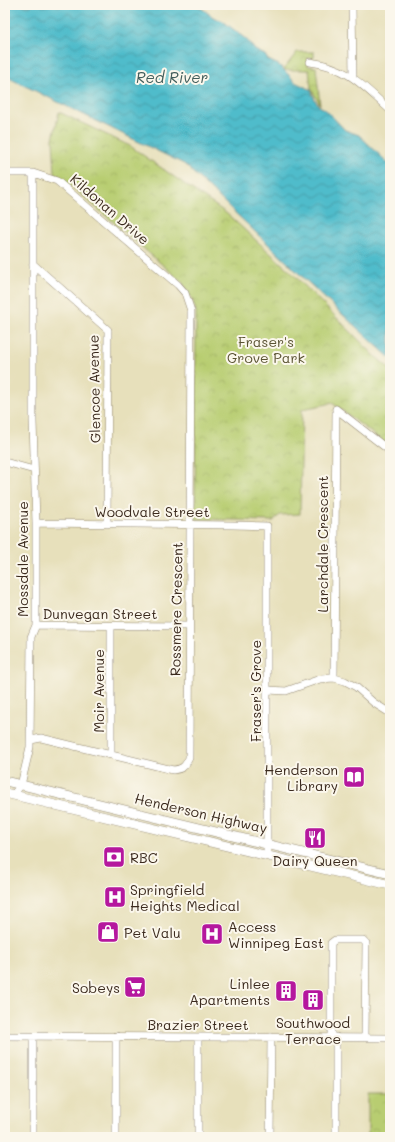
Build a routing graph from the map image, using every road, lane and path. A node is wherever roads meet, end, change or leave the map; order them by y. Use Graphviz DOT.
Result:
graph roads {
  1 [pos="352,5"];
  2 [pos="310,62"];
  3 [pos="353,77"];
  4 [pos="390,110"];
  5 [pos="5,173"];
  6 [pos="33,174"];
  7 [pos="33,264"];
  8 [pos="185,293"];
  9 [pos="390,451"];
  10 [pos="5,462"];
  11 [pos="34,470"];
  12 [pos="36,523"];
  13 [pos="107,524"];
  14 [pos="190,524"];
  15 [pos="267,526"];
  16 [pos="36,626"];
  17 [pos="111,626"];
  18 [pos="189,626"];
  19 [pos="334,678"];
  20 [pos="268,690"];
  21 [pos="390,713"];
  22 [pos="31,740"];
  23 [pos="111,755"];
  24 [pos="5,781"];
  25 [pos="21,784"];
  26 [pos="9,794"];
  27 [pos="78,798"];
  28 [pos="76,810"];
  29 [pos="145,814"];
  30 [pos="143,826"];
  31 [pos="267,844"];
  32 [pos="267,856"];
  33 [pos="362,867"];
  34 [pos="390,874"];
  35 [pos="353,877"];
  36 [pos="390,885"];
  37 [pos="5,1036"];
  38 [pos="116,1036"];
  39 [pos="33,1037"];
  40 [pos="198,1037"];
  41 [pos="271,1037"];
  42 [pos="333,1037"];
  43 [pos="365,1037"];
  44 [pos="390,1038"];
  45 [pos="33,1137"];
  46 [pos="116,1137"];
  47 [pos="198,1137"];
  48 [pos="270,1137"];
  49 [pos="336,1137"];
  1 -- 3 [label="street"];
  2 -- 3 [label="street"];
  3 -- 4 [label="street"];
  5 -- 6 [label="street, Kildonan Drive"];
  6 -- 7 [label="street, Mossdale Avenue"];
  6 -- 8 [label="street, Kildonan Drive"];
  7 -- 11 [label="street, Mossdale Avenue"];
  7 -- 13 [label="street, Glencoe Avenue"];
  8 -- 14 [label="street, Rossmere Crescent"];
  9 -- 19 [label="street, Larchdale Crescent"];
  10 -- 11 [label="street"];
  11 -- 12 [label="street, Mossdale Avenue"];
  12 -- 13 [label="street, Woodvale Street"];
  12 -- 16 [label="street, Mossdale Avenue"];
  13 -- 14 [label="street, Woodvale Street"];
  14 -- 15 [label="street, Woodvale Street"];
  14 -- 18 [label="street, Rossmere Crescent"];
  15 -- 20 [label="street, Fraser's Grove"];
  16 -- 17 [label="street, Dunvegan Street"];
  16 -- 22 [label="street, Mossdale Avenue"];
  17 -- 18 [label="street, Dunvegan Street"];
  17 -- 23 [label="street, Moir Avenue"];
  18 -- 23 [label="street, Rossmere Crescent"];
  19 -- 20 [label="street"];
  19 -- 21 [label="street"];
  20 -- 31 [label="street, Fraser's Grove"];
  22 -- 23 [label="street, Rossmere Crescent"];
  22 -- 25 [label="street, Mossdale Avenue"];
  24 -- 25 [label="main road, Henderson Highway"];
  25 -- 26 [label="street, Mossdale Avenue"];
  25 -- 27 [label="main road, Henderson Highway"];
  26 -- 28 [label="main road, Henderson Highway"];
  27 -- 28 [label="main road"];
  27 -- 29 [label="main road, Henderson Highway"];
  28 -- 30 [label="main road, Henderson Highway"];
  29 -- 30 [label="main road"];
  29 -- 31 [label="main road, Henderson Highway"];
  30 -- 32 [label="main road, Henderson Highway"];
  31 -- 32 [label="street, Fraser's Grove"];
  31 -- 33 [label="main road, Henderson Highway"];
  32 -- 35 [label="main road, Henderson Highway"];
  33 -- 34 [label="main road, Henderson Highway"];
  33 -- 35 [label="main road"];
  35 -- 36 [label="main road, Henderson Highway"];
  37 -- 39 [label="street, Brazier Street"];
  38 -- 39 [label="street, Brazier Street"];
  38 -- 40 [label="street, Brazier Street"];
  38 -- 46 [label="street"];
  39 -- 45 [label="street"];
  40 -- 41 [label="street, Brazier Street"];
  40 -- 47 [label="street"];
  41 -- 42 [label="street, Brazier Street"];
  41 -- 48 [label="street"];
  42 -- 43 [label="street, Brazier Street"];
  42 -- 43 [label="street"];
  42 -- 49 [label="street"];
  43 -- 44 [label="street, Brazier Street"];
}
